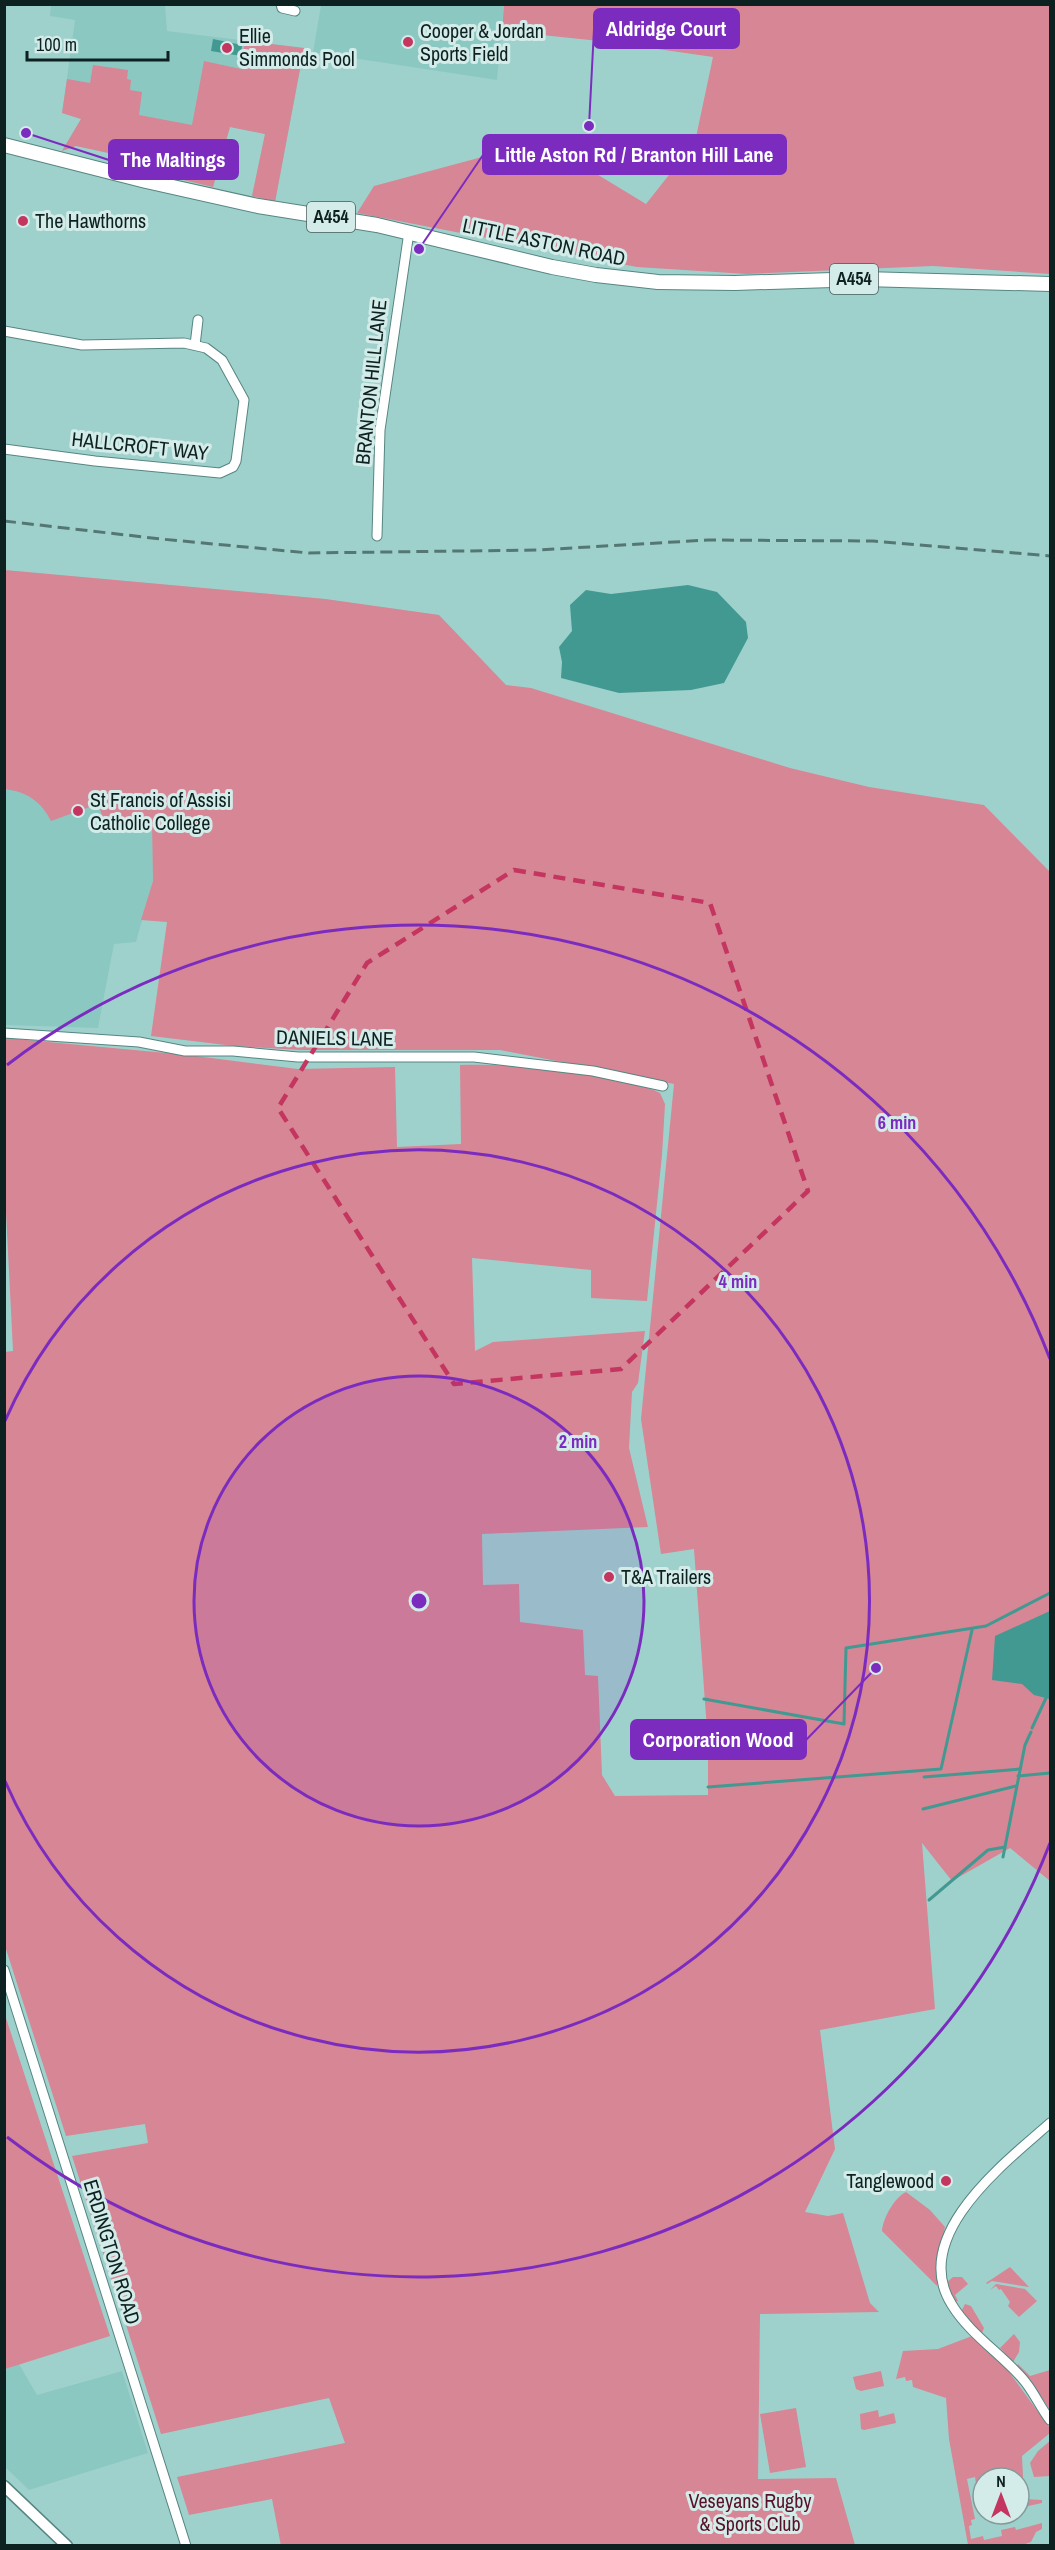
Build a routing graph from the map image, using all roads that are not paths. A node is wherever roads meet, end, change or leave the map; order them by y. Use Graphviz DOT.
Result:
graph roads {
  1 [pos="281,4"];
  2 [pos="295,11"];
  3 [pos="4,145"];
  4 [pos="409,232"];
  5 [pos="1050,284"];
  6 [pos="198,320"];
  7 [pos="4,331"];
  8 [pos="195,345"];
  9 [pos="4,449"];
  10 [pos="377,536"];
  11 [pos="4,1032"];
  12 [pos="663,1086"];
  13 [pos="4,1970"];
  14 [pos="1050,2123"];
  15 [pos="1050,2420"];
  16 [pos="4,2486"];
  17 [pos="67,2546"];
  18 [pos="186,2546"];
  1 -- 2 [label="street"];
  3 -- 4 [label="main road, LITTLE ASTON ROAD / A454"];
  4 -- 5 [label="main road, LITTLE ASTON ROAD / A454"];
  4 -- 10 [label="street, BRANTON HILL LANE"];
  6 -- 8 [label="street"];
  7 -- 8 [label="street, HALLCROFT WAY"];
  8 -- 9 [label="street, HALLCROFT WAY"];
  11 -- 12 [label="street, DANIELS LANE"];
  13 -- 18 [label="street, ERDINGTON ROAD"];
  14 -- 15 [label="street"];
  16 -- 17 [label="street"];
}
